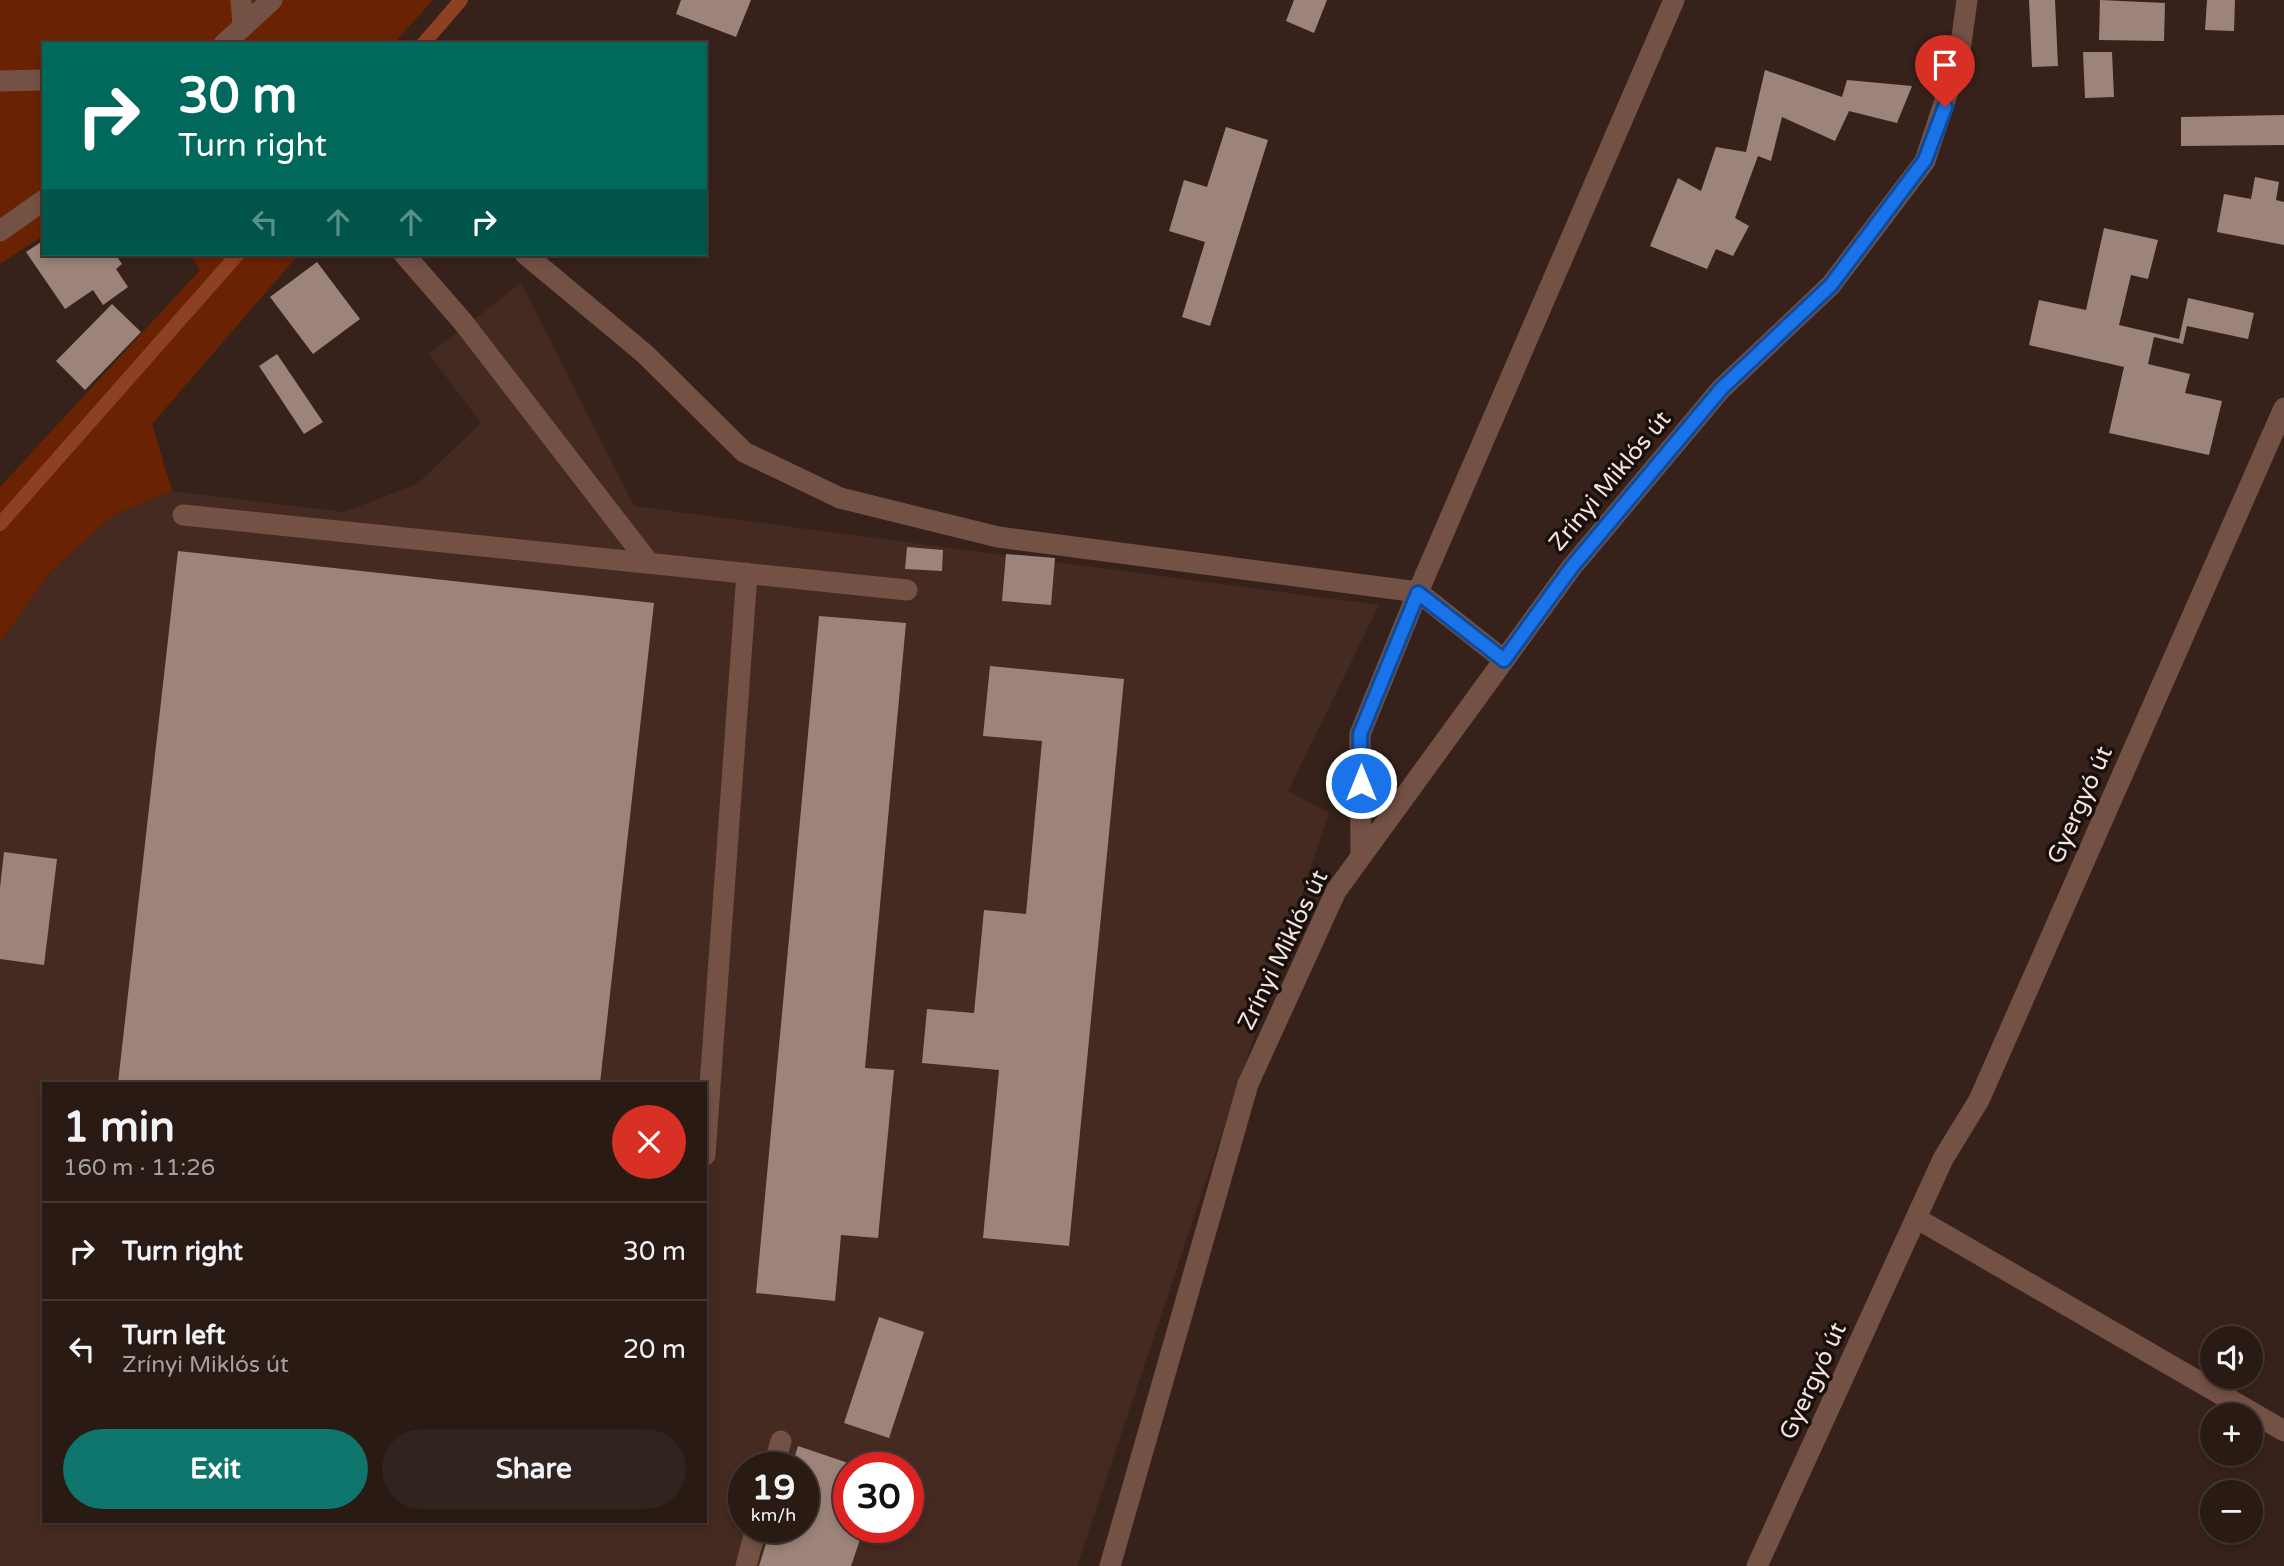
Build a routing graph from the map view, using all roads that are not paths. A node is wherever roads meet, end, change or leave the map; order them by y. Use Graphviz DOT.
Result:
graph roads {
  1 [pos="241,0"];
  2 [pos="272,0"];
  3 [pos="1674,0"];
  4 [pos="1967,0"];
  5 [pos="243,24"];
  6 [pos="227,42"];
  7 [pos="0,80"];
  8 [pos="42,80"];
  9 [pos="42,201"];
  10 [pos="0,231"];
  11 [pos="406,256"];
  12 [pos="527,256"];
  13 [pos="2284,408"];
  14 [pos="183,515"];
  15 [pos="649,563"];
  16 [pos="747,573"];
  17 [pos="907,590"];
  18 [pos="1418,593"];
  19 [pos="1504,660"];
  20 [pos="1361,856"];
  21 [pos="707,1127"];
  22 [pos="1916,1218"];
  23 [pos="2284,1431"];
  24 [pos="781,1441"];
  25 [pos="778,1452"];
  26 [pos="752,1543"];
  27 [pos="746,1566"];
  28 [pos="1110,1566"];
  29 [pos="1757,1566"];
  1 -- 5 [label="street"];
  2 -- 5 [label="street"];
  3 -- 18 [label="street"];
  4 -- 19 [label="street, Zrínyi Miklós út"];
  5 -- 6 [label="street"];
  7 -- 8 [label="street"];
  9 -- 10 [label="street"];
  11 -- 15 [label="street"];
  12 -- 18 [label="street"];
  13 -- 22 [label="street, Gyergyó út"];
  14 -- 15 [label="street"];
  15 -- 16 [label="street"];
  16 -- 17 [label="street"];
  16 -- 21 [label="street"];
  18 -- 19 [label="street"];
  18 -- 20 [label="street"];
  19 -- 20 [label="street, Zrínyi Miklós út"];
  20 -- 28 [label="street, Zrínyi Miklós út"];
  22 -- 23 [label="street"];
  22 -- 29 [label="street, Gyergyó út"];
  24 -- 25 [label="street"];
  26 -- 27 [label="street"];
}
